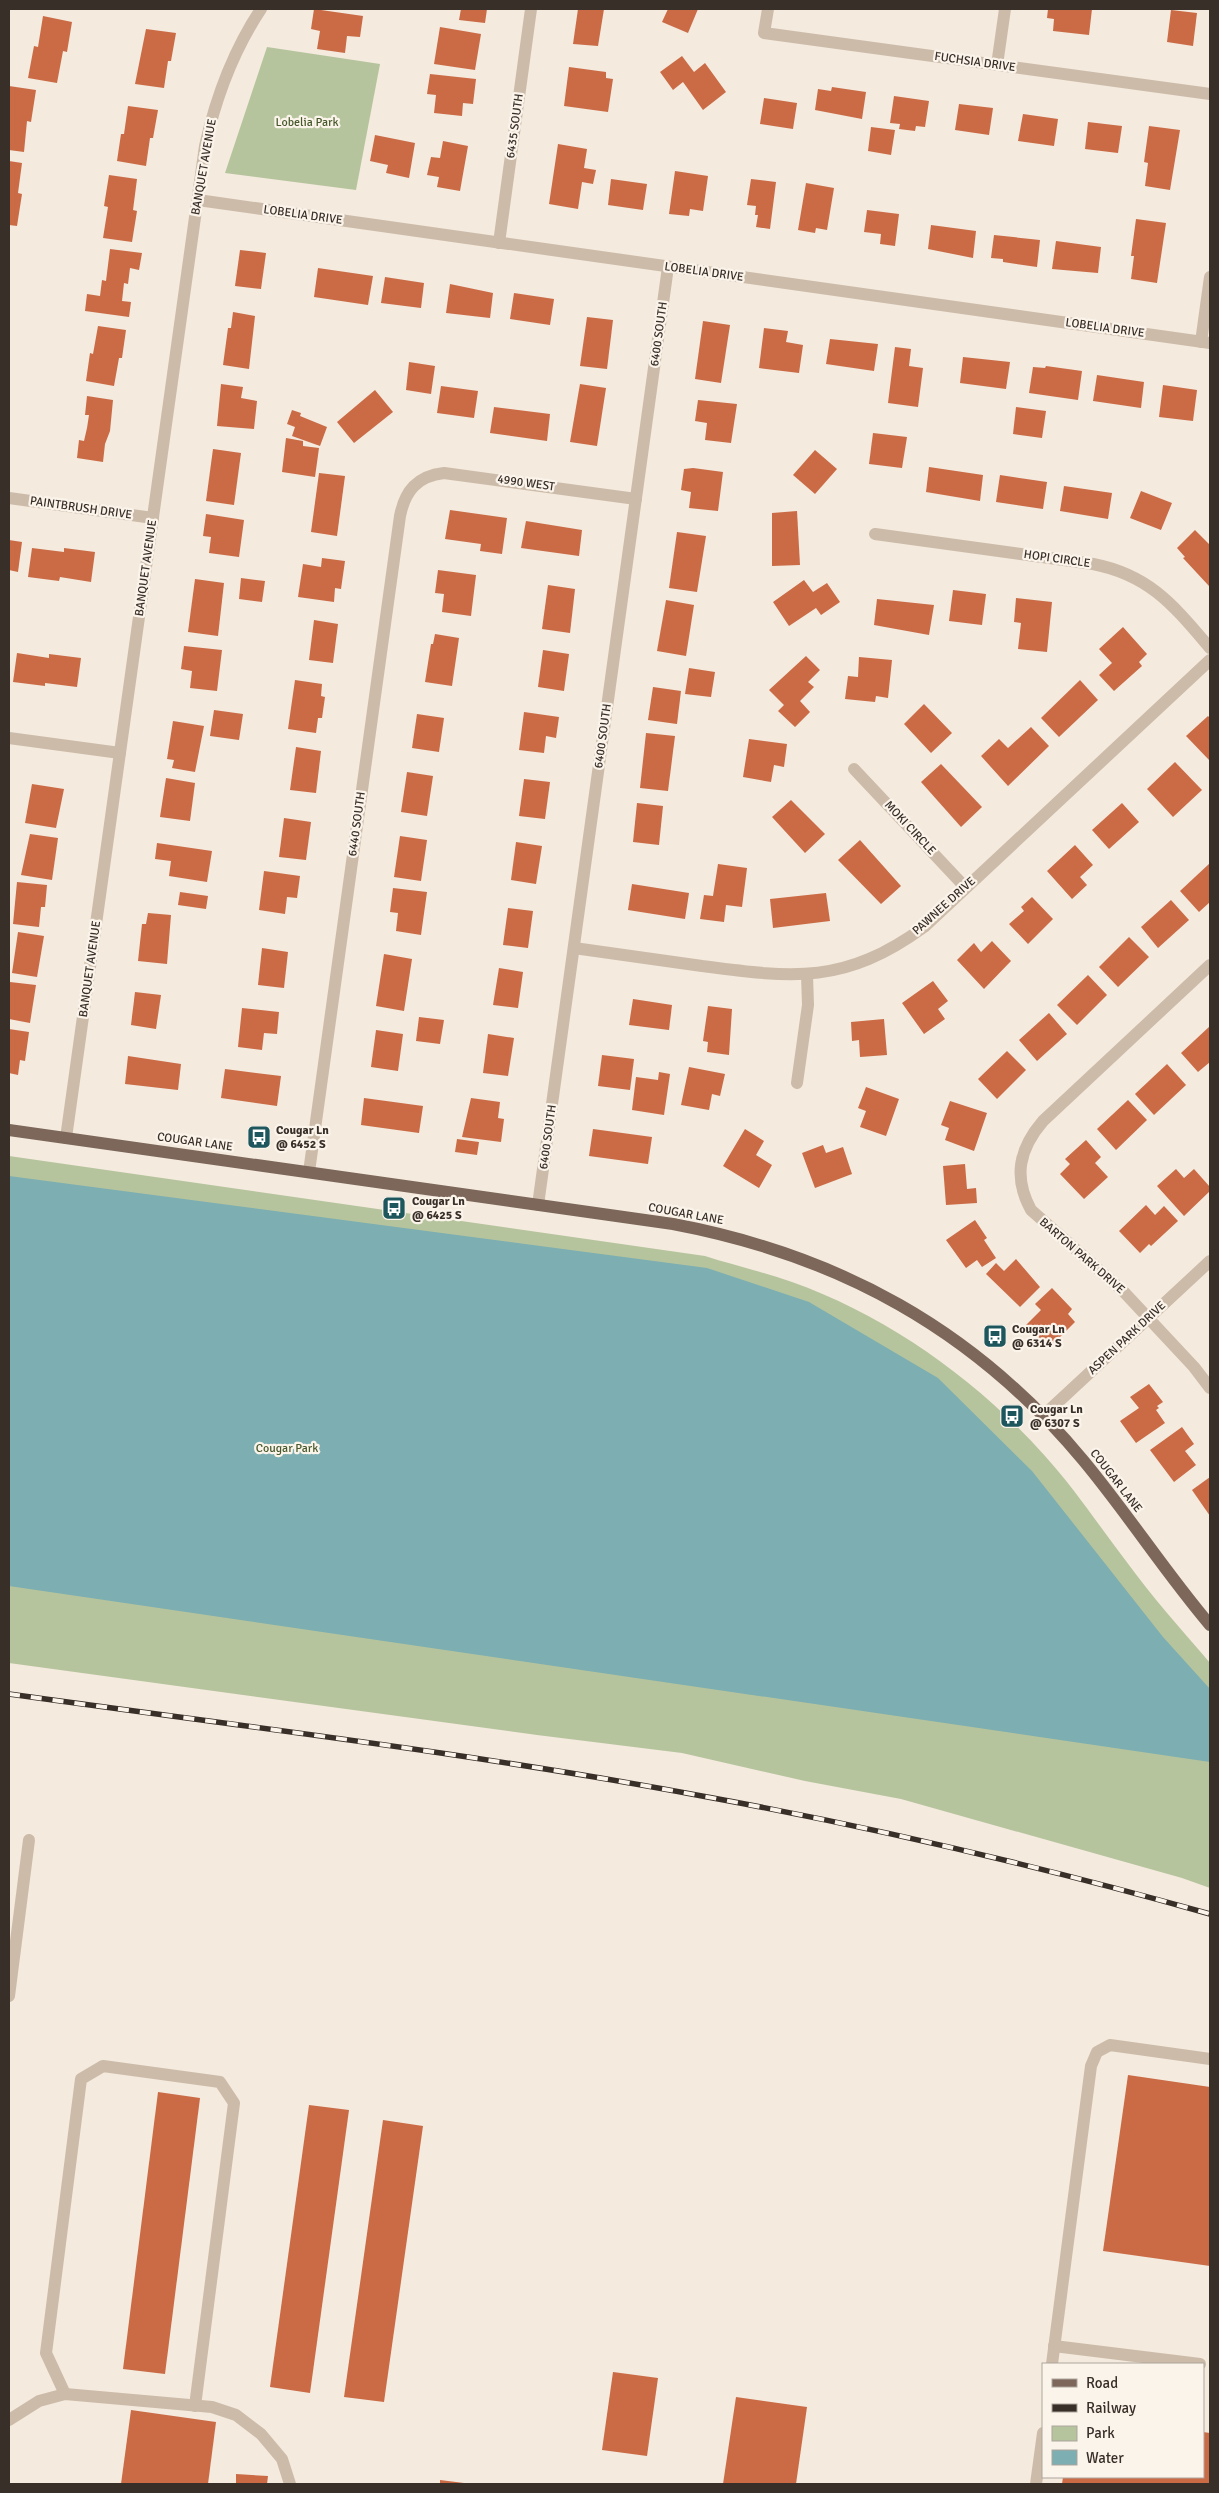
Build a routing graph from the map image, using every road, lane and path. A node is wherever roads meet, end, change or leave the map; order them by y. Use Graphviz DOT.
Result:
graph roads {
  1 [pos="261,9"];
  2 [pos="531,9"];
  3 [pos="768,9"];
  4 [pos="1005,9"];
  5 [pos="997,65"];
  6 [pos="1210,94"];
  7 [pos="198,200"];
  8 [pos="499,242"];
  9 [pos="668,267"];
  10 [pos="1210,277"];
  11 [pos="1206,343"];
  12 [pos="417,481"];
  13 [pos="9,498"];
  14 [pos="636,499"];
  15 [pos="153,518"];
  16 [pos="875,534"];
  17 [pos="1210,648"];
  18 [pos="1210,660"];
  19 [pos="9,738"];
  20 [pos="120,753"];
  21 [pos="854,769"];
  22 [pos="965,887"];
  23 [pos="574,948"];
  24 [pos="1210,964"];
  25 [pos="807,975"];
  26 [pos="797,1083"];
  27 [pos="9,1130"];
  28 [pos="66,1138"];
  29 [pos="309,1172"];
  30 [pos="538,1204"];
  31 [pos="1210,1261"];
  32 [pos="1148,1318"];
  33 [pos="1210,1388"];
  34 [pos="1043,1416"];
  35 [pos="1210,1625"];
  36 [pos="29,1840"];
  37 [pos="9,1996"];
  38 [pos="1210,2059"];
  39 [pos="1054,2346"];
  40 [pos="1052,2363"];
  41 [pos="1193,2363"];
  42 [pos="65,2394"];
  43 [pos="195,2406"];
  44 [pos="9,2420"];
  45 [pos="1042,2440"];
  46 [pos="290,2484"];
  47 [pos="1036,2484"];
  1 -- 7 [label="street, BANQUET AVENUE"];
  2 -- 8 [label="street, 6435 SOUTH"];
  3 -- 5 [label="street, FUCHSIA DRIVE"];
  4 -- 5 [label="street"];
  5 -- 6 [label="street, FUCHSIA DRIVE"];
  7 -- 8 [label="street, LOBELIA DRIVE"];
  7 -- 15 [label="street, BANQUET AVENUE"];
  8 -- 9 [label="street, LOBELIA DRIVE"];
  9 -- 11 [label="street, LOBELIA DRIVE"];
  9 -- 14 [label="street, 6400 SOUTH"];
  10 -- 11 [label="street"];
  12 -- 14 [label="street, 4990 WEST"];
  12 -- 29 [label="street, 6440 SOUTH"];
  13 -- 15 [label="street, PAINTBRUSH DRIVE"];
  14 -- 23 [label="street, 6400 SOUTH"];
  15 -- 20 [label="street, BANQUET AVENUE"];
  16 -- 17 [label="street, HOPI CIRCLE"];
  18 -- 22 [label="street, PAWNEE DRIVE"];
  19 -- 20 [label="street"];
  20 -- 28 [label="street, BANQUET AVENUE"];
  21 -- 22 [label="street, MOKI CIRCLE"];
  22 -- 25 [label="street, PAWNEE DRIVE"];
  23 -- 25 [label="street, PAWNEE DRIVE"];
  23 -- 30 [label="street, 6400 SOUTH"];
  24 -- 32 [label="street, BARTON PARK DRIVE"];
  25 -- 26 [label="street"];
  27 -- 28 [label="main road, COUGAR LANE"];
  28 -- 29 [label="main road, COUGAR LANE"];
  29 -- 30 [label="main road, COUGAR LANE"];
  30 -- 34 [label="main road, COUGAR LANE"];
  31 -- 32 [label="street, ASPEN PARK DRIVE"];
  32 -- 33 [label="street, BARTON PARK DRIVE"];
  32 -- 34 [label="street, ASPEN PARK DRIVE"];
  34 -- 35 [label="main road, COUGAR LANE"];
  36 -- 37 [label="street"];
  38 -- 39 [label="street"];
  39 -- 40 [label="street"];
  39 -- 41 [label="street"];
  42 -- 43 [label="street"];
  42 -- 43 [label="street"];
  42 -- 44 [label="street"];
  43 -- 46 [label="street"];
  45 -- 47 [label="street"];
}
